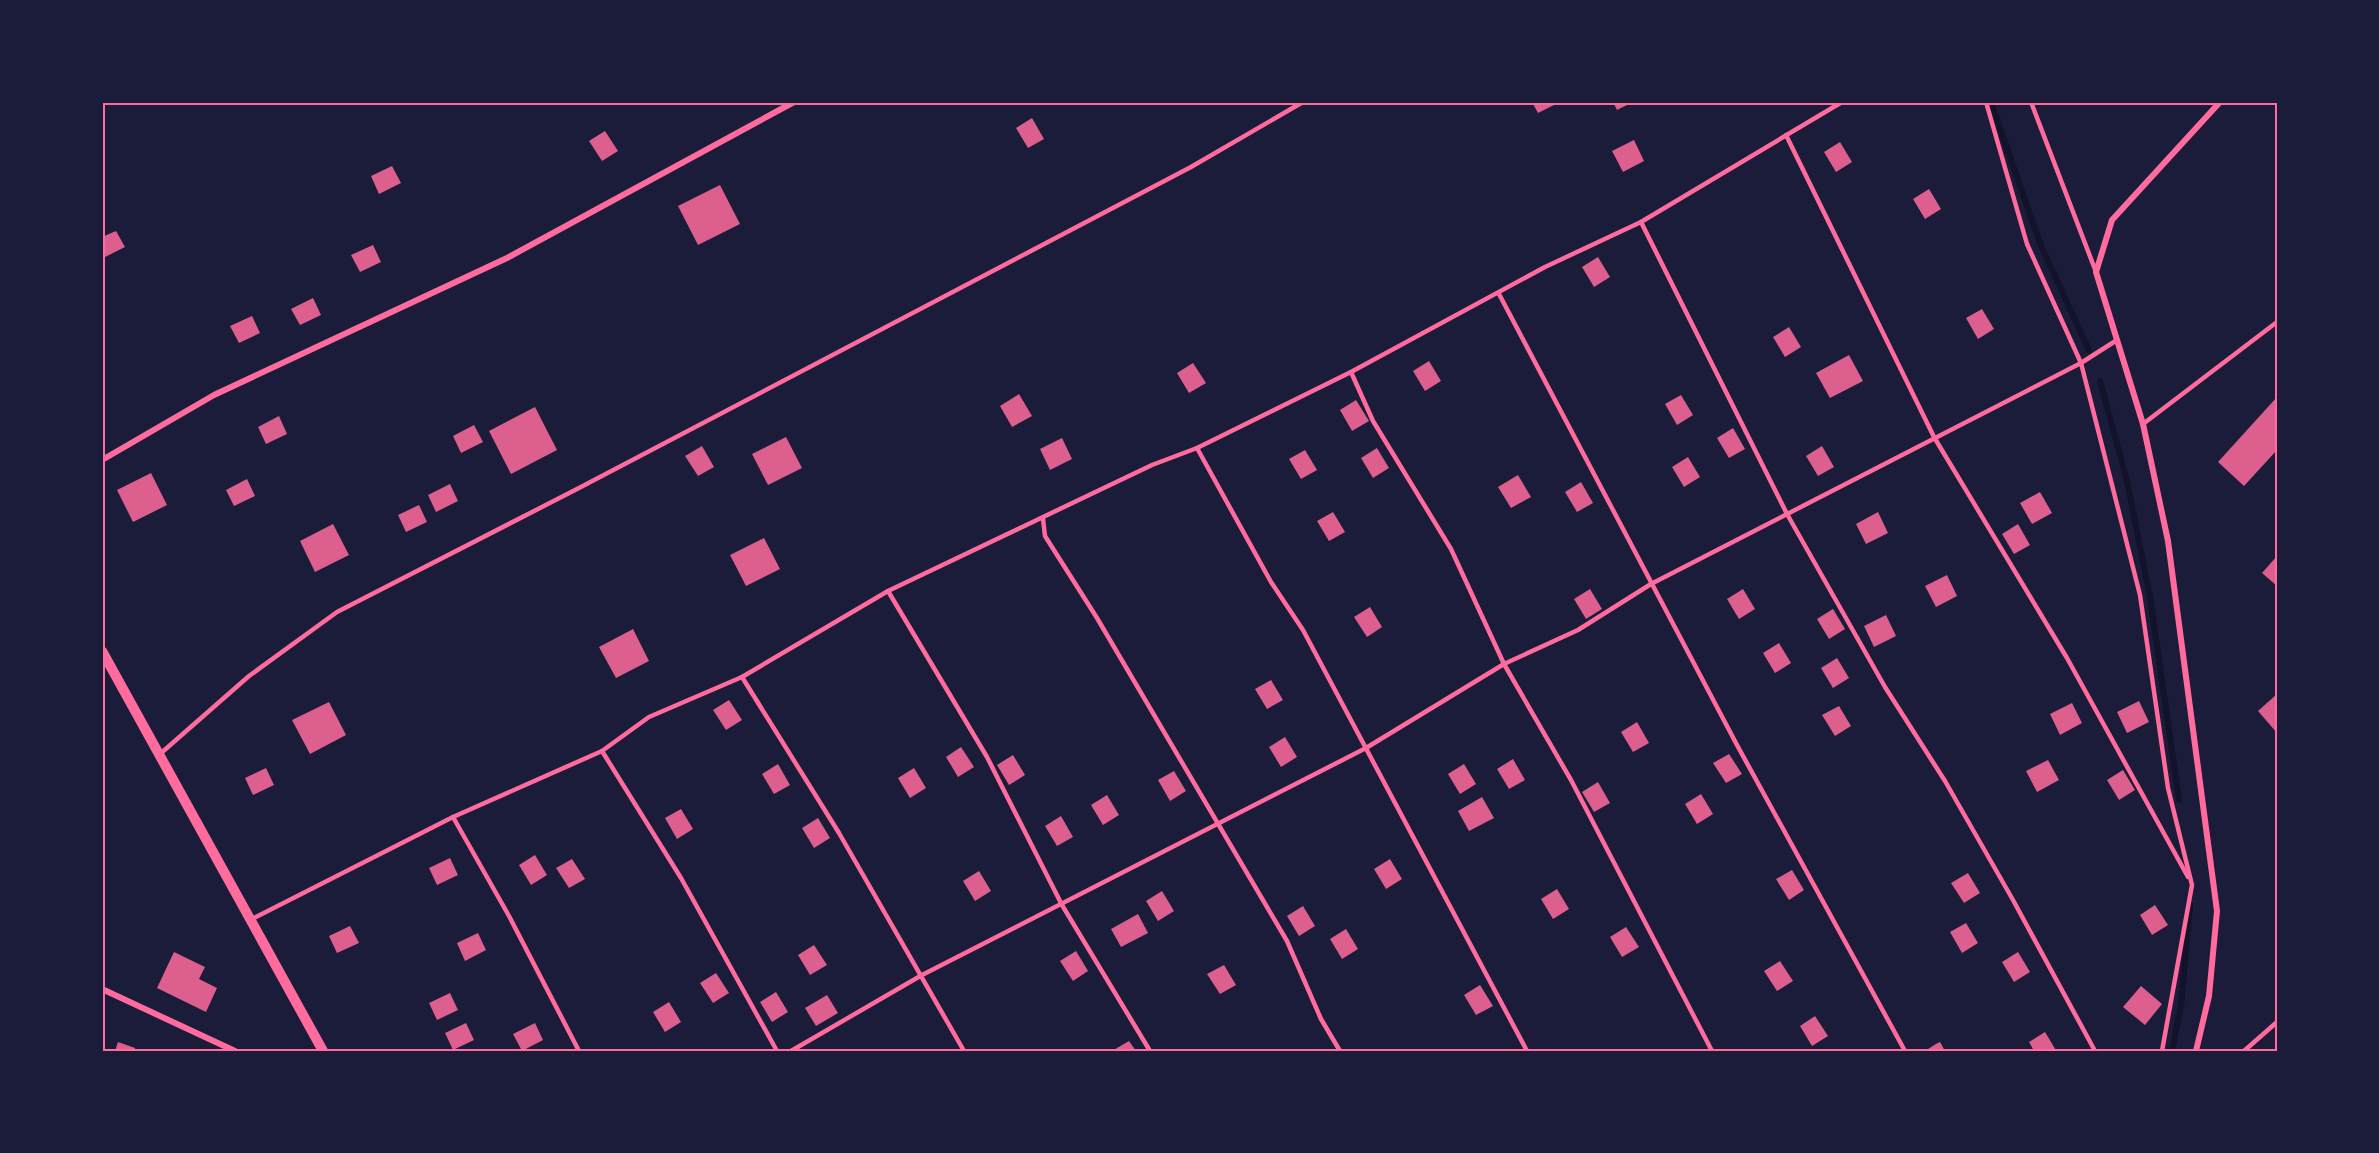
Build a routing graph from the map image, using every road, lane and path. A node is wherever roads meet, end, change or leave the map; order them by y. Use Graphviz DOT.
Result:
graph roads {
  1 [pos="794,102"];
  2 [pos="1304,102"];
  3 [pos="1842,102"];
  4 [pos="1986,102"];
  5 [pos="2031,102"];
  6 [pos="2220,102"];
  7 [pos="1786,135"];
  8 [pos="1641,222"];
  9 [pos="2096,272"];
  10 [pos="1498,294"];
  11 [pos="2277,322"];
  12 [pos="2117,340"];
  13 [pos="2081,363"];
  14 [pos="1351,372"];
  15 [pos="2143,424"];
  16 [pos="1934,437"];
  17 [pos="1197,448"];
  18 [pos="102,460"];
  19 [pos="1787,514"];
  20 [pos="1043,519"];
  21 [pos="1651,584"];
  22 [pos="888,591"];
  23 [pos="102,651"];
  24 [pos="1504,664"];
  25 [pos="742,677"];
  26 [pos="1366,748"];
  27 [pos="602,751"];
  28 [pos="160,754"];
  29 [pos="453,817"];
  30 [pos="1219,825"];
  31 [pos="2192,885"];
  32 [pos="1062,905"];
  33 [pos="252,919"];
  34 [pos="922,975"];
  35 [pos="102,989"];
  36 [pos="2277,1023"];
  37 [pos="235,1051"];
  38 [pos="323,1051"];
  39 [pos="579,1051"];
  40 [pos="777,1051"];
  41 [pos="791,1051"];
  42 [pos="964,1051"];
  43 [pos="1150,1051"];
  44 [pos="1340,1051"];
  45 [pos="1527,1051"];
  46 [pos="1712,1051"];
  47 [pos="1905,1051"];
  48 [pos="2095,1051"];
  49 [pos="2162,1051"];
  50 [pos="2196,1051"];
  51 [pos="2244,1051"];
  1 -- 18 [label="street"];
  2 -- 28 [label="lane"];
  3 -- 7 [label="lane"];
  4 -- 13 [label="lane"];
  5 -- 9 [label="lane"];
  6 -- 9 [label="street"];
  7 -- 8 [label="lane"];
  7 -- 16 [label="lane"];
  8 -- 10 [label="lane"];
  8 -- 19 [label="lane"];
  9 -- 12 [label="street"];
  10 -- 14 [label="lane"];
  10 -- 21 [label="lane"];
  11 -- 15 [label="lane"];
  12 -- 13 [label="lane"];
  12 -- 15 [label="street"];
  13 -- 16 [label="lane"];
  13 -- 31 [label="lane"];
  14 -- 17 [label="lane"];
  14 -- 24 [label="lane"];
  15 -- 50 [label="street"];
  16 -- 19 [label="lane"];
  16 -- 31 [label="lane"];
  17 -- 20 [label="lane"];
  17 -- 26 [label="lane"];
  19 -- 21 [label="lane"];
  19 -- 48 [label="lane"];
  20 -- 22 [label="lane"];
  20 -- 30 [label="lane"];
  21 -- 24 [label="lane"];
  21 -- 47 [label="lane"];
  22 -- 25 [label="lane"];
  22 -- 32 [label="lane"];
  23 -- 28 [label="street"];
  24 -- 26 [label="lane"];
  24 -- 46 [label="lane"];
  25 -- 27 [label="lane"];
  25 -- 34 [label="lane"];
  26 -- 30 [label="lane"];
  26 -- 45 [label="lane"];
  27 -- 29 [label="lane"];
  27 -- 40 [label="lane"];
  28 -- 33 [label="street"];
  29 -- 33 [label="lane"];
  29 -- 39 [label="lane"];
  30 -- 32 [label="lane"];
  30 -- 44 [label="lane"];
  31 -- 49 [label="lane"];
  32 -- 34 [label="lane"];
  32 -- 43 [label="lane"];
  33 -- 38 [label="street"];
  34 -- 41 [label="lane"];
  34 -- 42 [label="lane"];
  35 -- 37 [label="street"];
  36 -- 51 [label="lane"];
}
